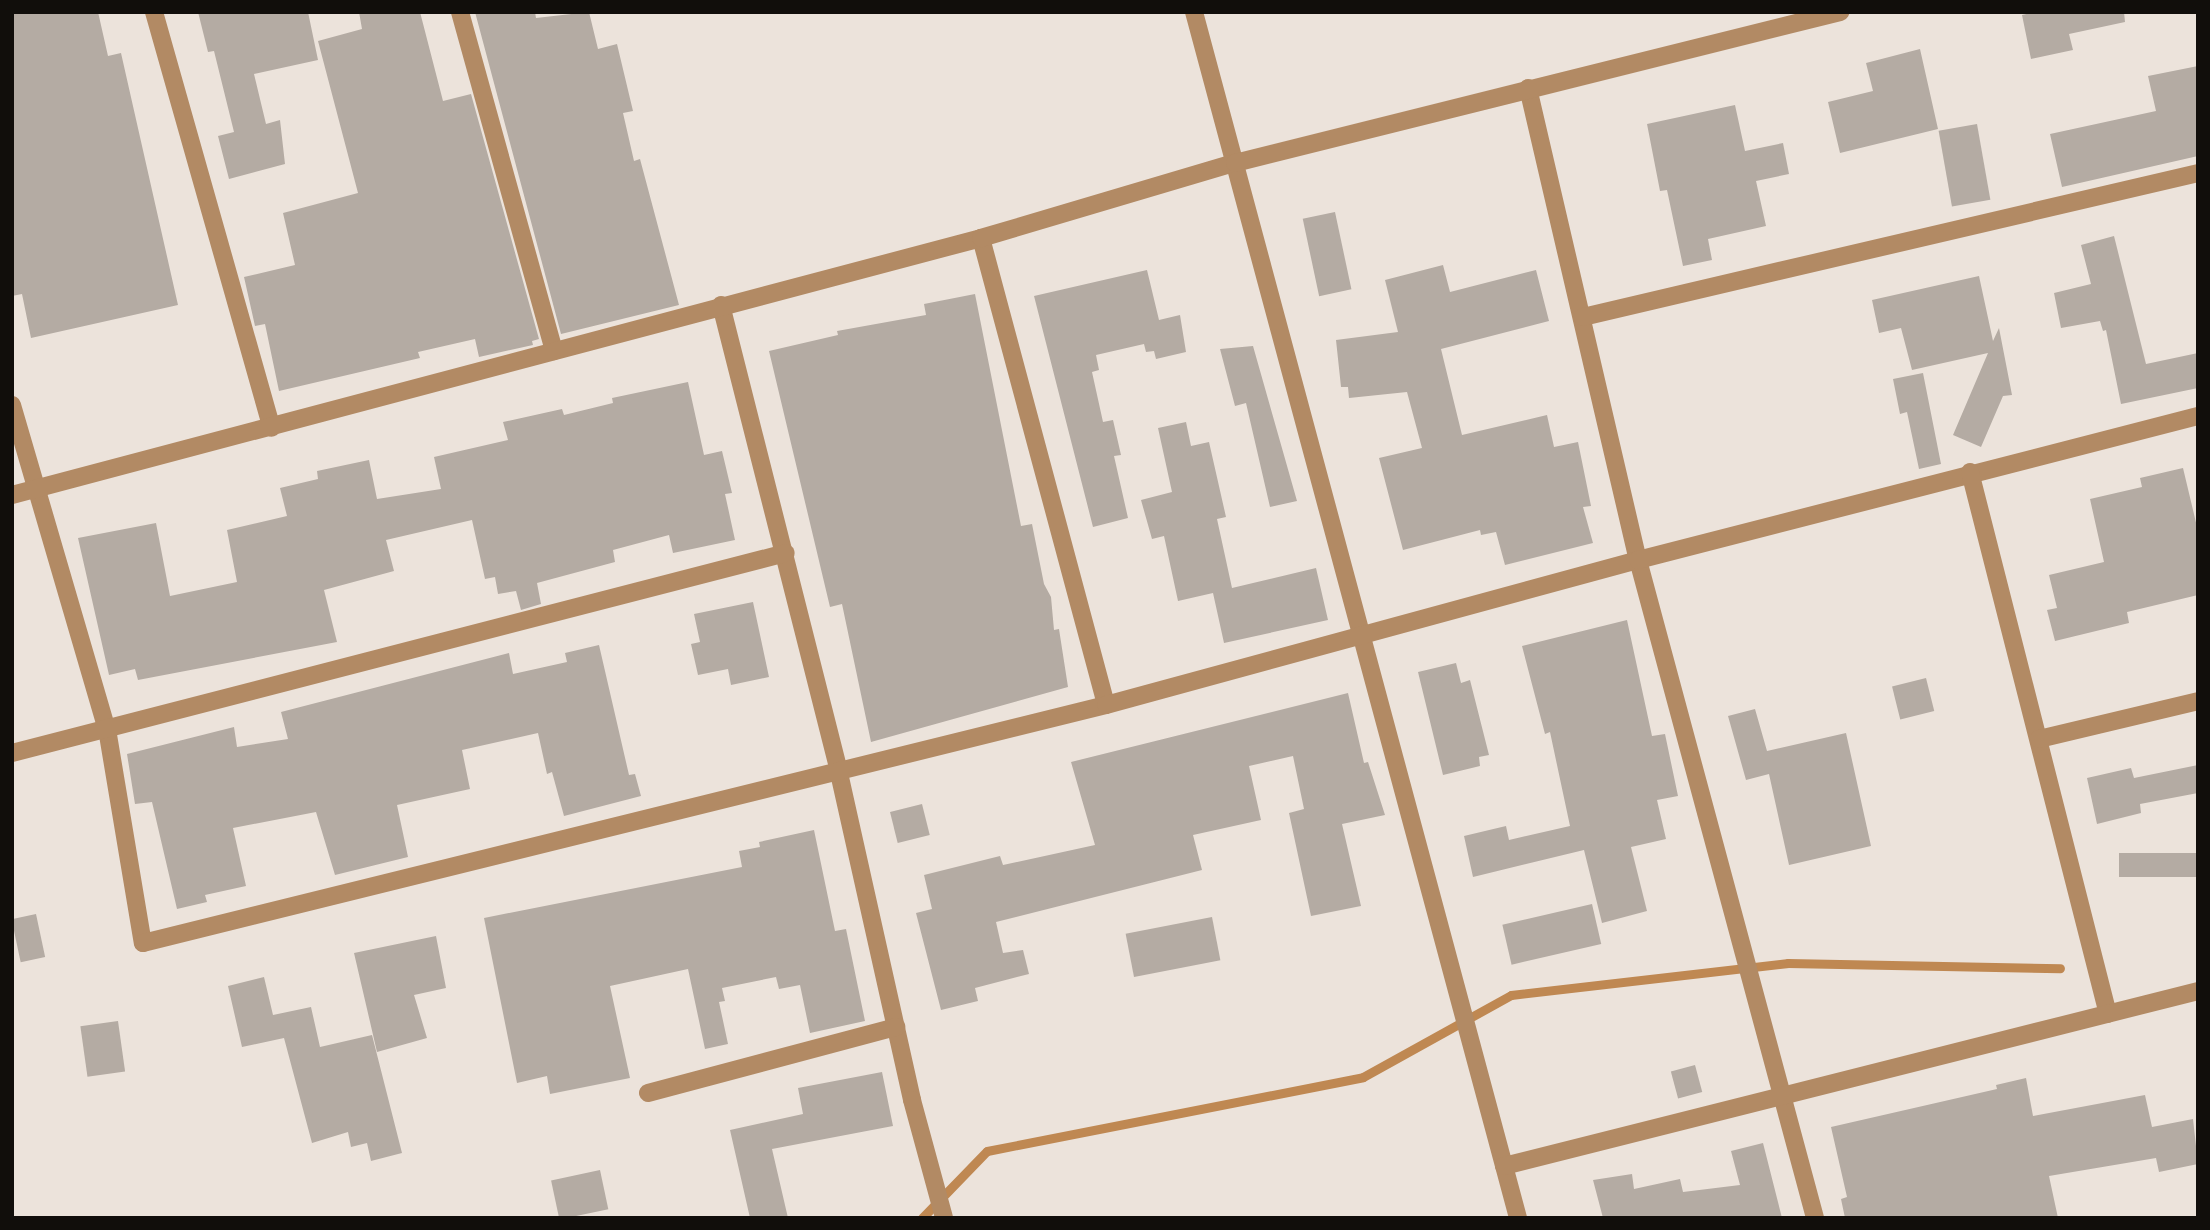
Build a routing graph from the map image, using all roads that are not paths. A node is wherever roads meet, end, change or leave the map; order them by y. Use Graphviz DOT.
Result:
graph roads {
  1 [pos="154,12"];
  2 [pos="460,12"];
  3 [pos="1194,12"];
  4 [pos="1840,12"];
  5 [pos="1528,88"];
  6 [pos="1235,163"];
  7 [pos="2198,173"];
  8 [pos="981,237"];
  9 [pos="721,305"];
  10 [pos="1583,317"];
  11 [pos="554,351"];
  12 [pos="12,405"];
  13 [pos="2198,416"];
  14 [pos="272,428"];
  15 [pos="1970,472"];
  16 [pos="36,489"];
  17 [pos="12,495"];
  18 [pos="786,553"];
  19 [pos="1638,560"];
  20 [pos="1362,635"];
  21 [pos="2198,702"];
  22 [pos="1106,705"];
  23 [pos="107,729"];
  24 [pos="2039,739"];
  25 [pos="12,753"];
  26 [pos="839,773"];
  27 [pos="2198,990"];
  28 [pos="2108,1014"];
  29 [pos="896,1027"];
  30 [pos="648,1093"];
  31 [pos="1783,1097"];
  32 [pos="1504,1166"];
  33 [pos="944,1218"];
  34 [pos="1518,1218"];
  35 [pos="1815,1218"];
  1 -- 14 [label="street"];
  2 -- 11 [label="street"];
  3 -- 6 [label="street"];
  4 -- 5 [label="street"];
  5 -- 6 [label="street"];
  5 -- 10 [label="street"];
  6 -- 8 [label="street"];
  6 -- 20 [label="street"];
  7 -- 10 [label="street"];
  8 -- 9 [label="street"];
  8 -- 22 [label="street"];
  9 -- 11 [label="street"];
  9 -- 18 [label="street"];
  10 -- 19 [label="street"];
  11 -- 14 [label="street"];
  12 -- 16 [label="street"];
  13 -- 15 [label="street"];
  14 -- 16 [label="street"];
  15 -- 19 [label="street"];
  15 -- 24 [label="street"];
  16 -- 17 [label="street"];
  16 -- 23 [label="street"];
  18 -- 23 [label="street"];
  18 -- 26 [label="street"];
  19 -- 20 [label="street"];
  19 -- 31 [label="street"];
  20 -- 22 [label="street"];
  20 -- 32 [label="street"];
  21 -- 24 [label="street"];
  22 -- 26 [label="street"];
  23 -- 25 [label="street"];
  23 -- 26 [label="street"];
  24 -- 28 [label="street"];
  26 -- 29 [label="street"];
  27 -- 28 [label="street"];
  28 -- 31 [label="street"];
  29 -- 30 [label="street"];
  29 -- 33 [label="street"];
  31 -- 32 [label="street"];
  31 -- 35 [label="street"];
  32 -- 34 [label="street"];
}
